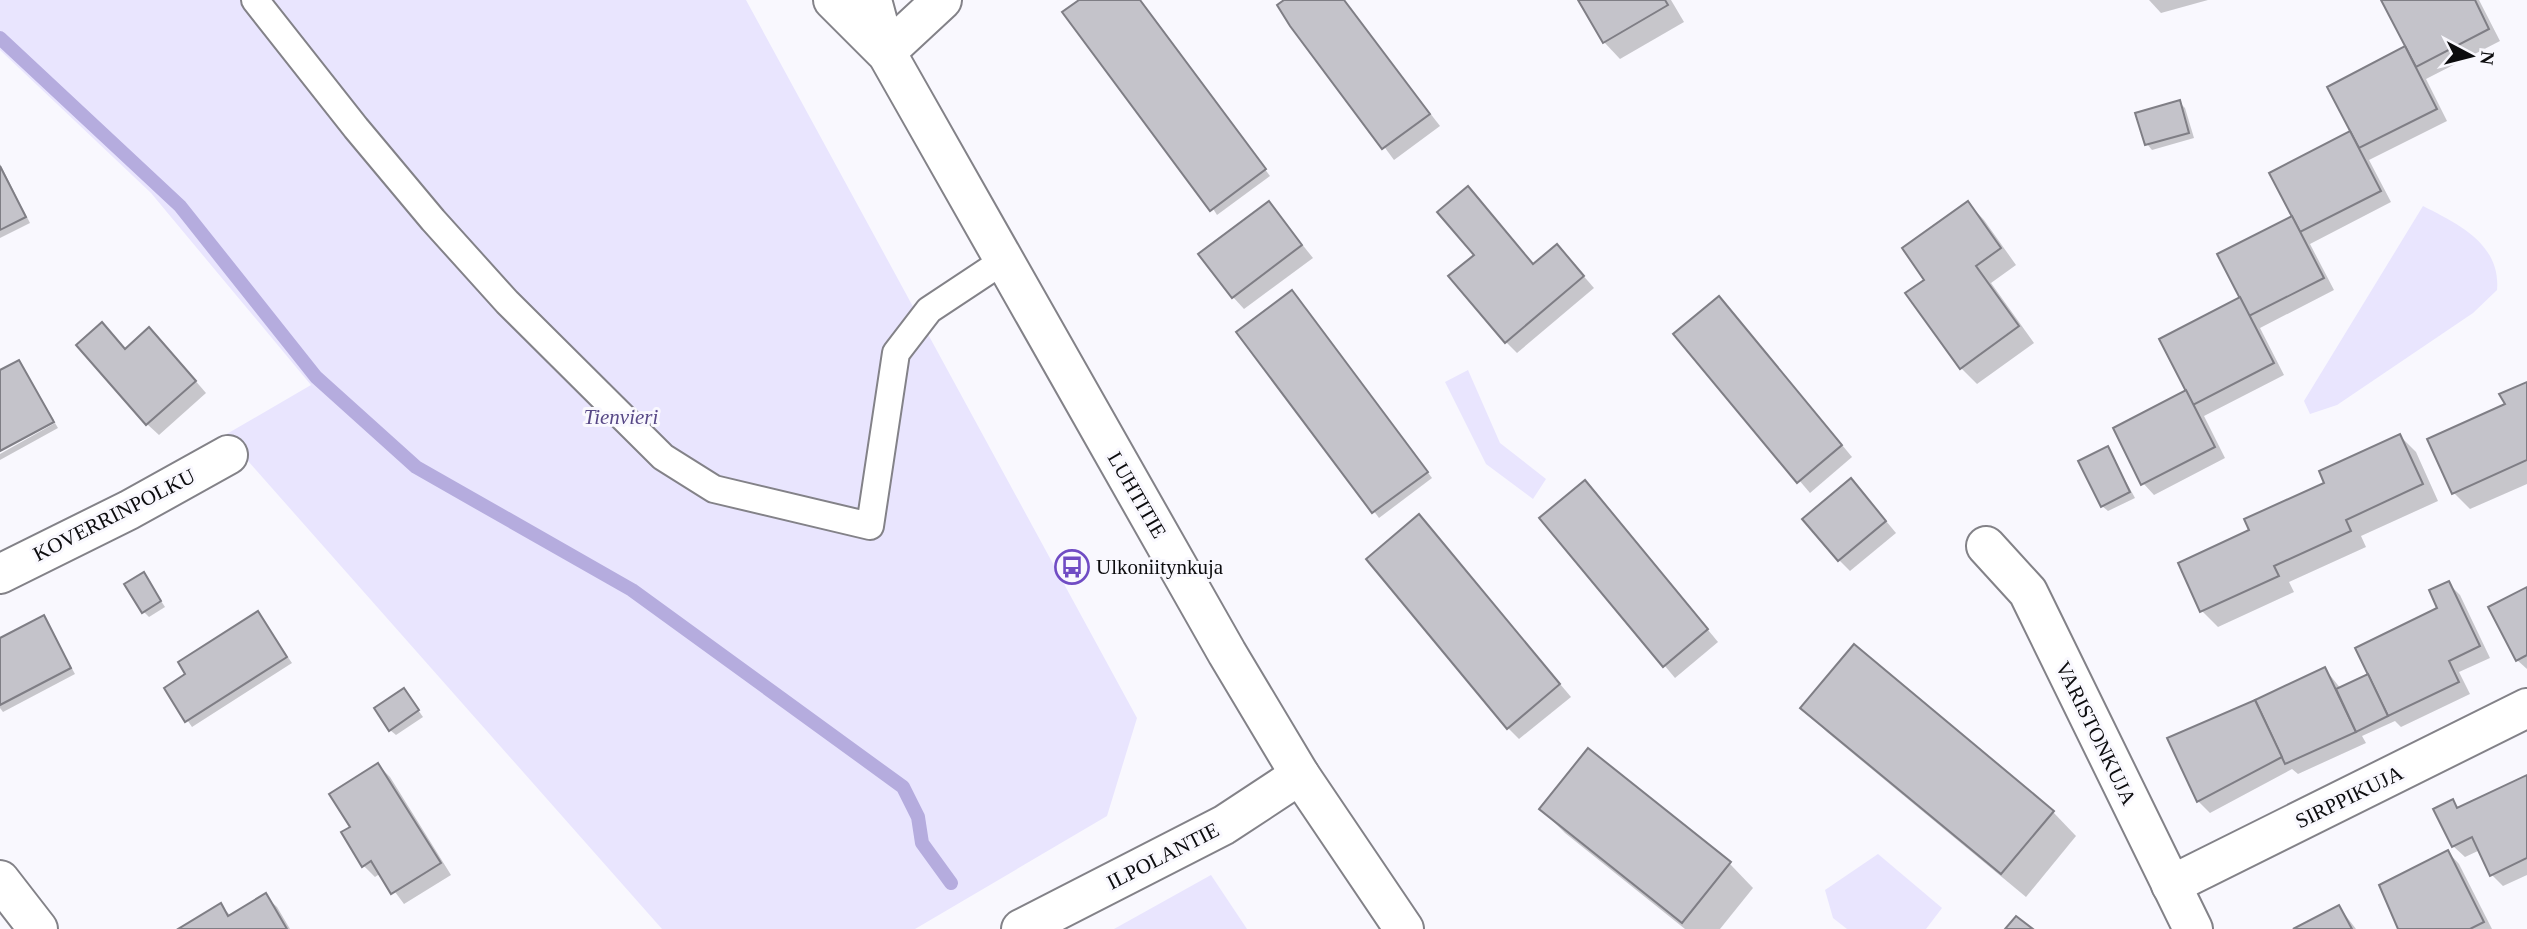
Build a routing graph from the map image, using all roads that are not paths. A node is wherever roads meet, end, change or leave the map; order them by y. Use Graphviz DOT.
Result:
graph roads {
  1 [pos="255,0"];
  2 [pos="833,0"];
  3 [pos="872,0"];
  4 [pos="942,0"];
  5 [pos="886,52"];
  6 [pos="1003,261"];
  7 [pos="228,455"];
  8 [pos="1986,546"];
  9 [pos="0,574"];
  10 [pos="2527,708"];
  11 [pos="1300,775"];
  12 [pos="0,880"];
  13 [pos="2171,885"];
  14 [pos="38,929"];
  15 [pos="1021,929"];
  16 [pos="1404,929"];
  17 [pos="2193,929"];
  1 -- 6 [label="lane"];
  2 -- 5 [label="street, LUHTITIE"];
  3 -- 5 [label="street, LUHTITIE"];
  4 -- 5 [label="street"];
  5 -- 6 [label="street, LUHTITIE"];
  6 -- 11 [label="street, LUHTITIE"];
  7 -- 9 [label="street, KOVERRINPOLKU"];
  8 -- 13 [label="street, VARISTONKUJA"];
  10 -- 13 [label="street, SIRPPIKUJA"];
  11 -- 15 [label="street, ILPOLANTIE"];
  11 -- 16 [label="street, LUHTITIE"];
  12 -- 14 [label="street"];
  13 -- 17 [label="street, VARISTONKUJA"];
}
